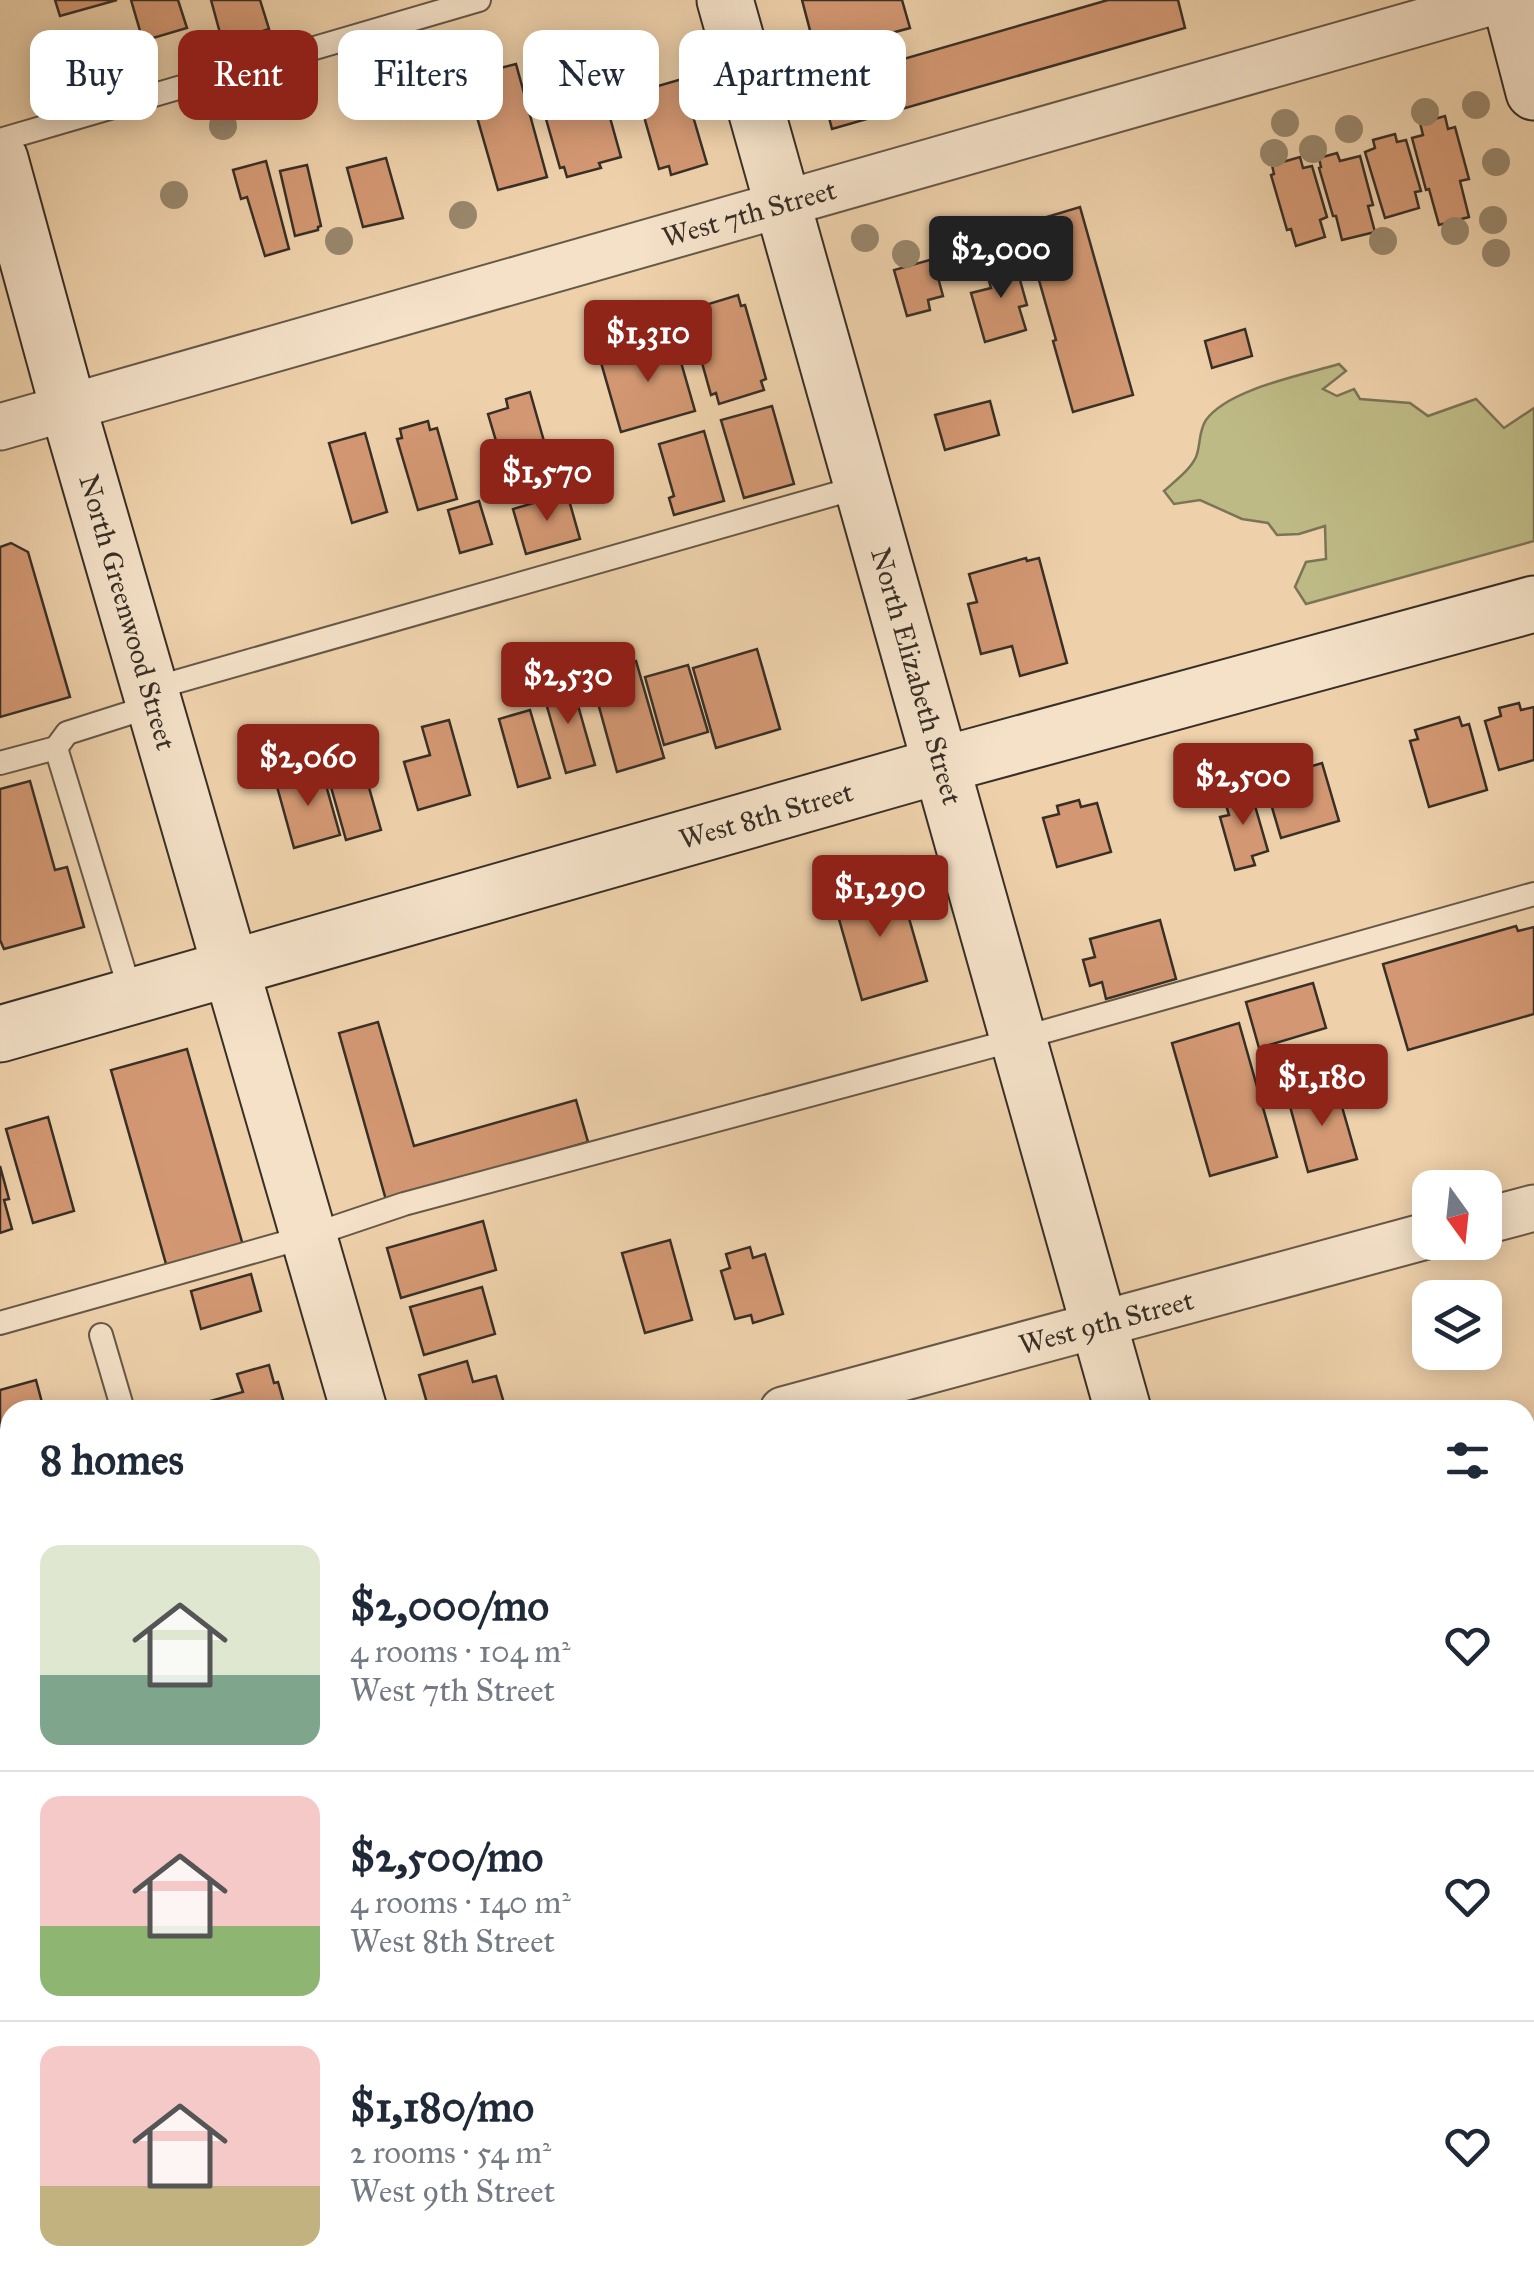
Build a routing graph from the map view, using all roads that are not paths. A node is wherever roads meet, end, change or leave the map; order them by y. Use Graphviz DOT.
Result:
graph roads {
  1 [pos="479,0"];
  2 [pos="725,0"];
  3 [pos="1499,0"];
  4 [pos="1510,0"];
  5 [pos="1534,92"];
  6 [pos="0,140"];
  7 [pos="0,158"];
  8 [pos="784,204"];
  9 [pos="68,407"];
  10 [pos="0,427"];
  11 [pos="863,486"];
  12 [pos="1534,604"];
  13 [pos="153,697"];
  14 [pos="56,748"];
  15 [pos="0,763"];
  16 [pos="942,765"];
  17 [pos="1534,894"];
  18 [pos="232,968"];
  19 [pos="132,997"];
  20 [pos="0,1034"];
  21 [pos="1018,1039"];
  22 [pos="1534,1208"];
  23 [pos="1502,1216"];
  24 [pos="309,1236"];
  25 [pos="1412,1240"];
  26 [pos="0,1323"];
  27 [pos="1098,1324"];
  28 [pos="101,1335"];
  29 [pos="120,1400"];
  30 [pos="356,1400"];
  31 [pos="820,1400"];
  32 [pos="1120,1400"];
  1 -- 6 [label="lane"];
  2 -- 8 [label="main road, North Elizabeth Street"];
  3 -- 8 [label="street, West 7th Street"];
  4 -- 5 [label="main road"];
  7 -- 9 [label="main road, North Greenwood Street"];
  8 -- 9 [label="street, West 7th Street"];
  8 -- 11 [label="main road, North Elizabeth Street"];
  9 -- 10 [label="street, West 7th Street"];
  9 -- 13 [label="main road, North Greenwood Street"];
  11 -- 13 [label="lane"];
  11 -- 16 [label="main road, North Elizabeth Street"];
  12 -- 16 [label="main road, West 8th Street"];
  13 -- 14 [label="lane"];
  13 -- 18 [label="main road, North Greenwood Street"];
  14 -- 15 [label="lane"];
  14 -- 19 [label="lane"];
  16 -- 18 [label="main road, West 8th Street"];
  16 -- 21 [label="main road, North Elizabeth Street"];
  17 -- 21 [label="lane"];
  18 -- 19 [label="main road, West 8th Street"];
  18 -- 24 [label="main road, North Greenwood Street"];
  19 -- 20 [label="main road, West 8th Street"];
  21 -- 24 [label="lane"];
  21 -- 27 [label="main road, North Elizabeth Street"];
  22 -- 23 [label="street"];
  24 -- 26 [label="lane"];
  24 -- 30 [label="main road, North Greenwood Street"];
  25 -- 27 [label="street, West 9th Street"];
  27 -- 31 [label="street, West 9th Street"];
  27 -- 32 [label="main road, North Elizabeth Street"];
  28 -- 29 [label="lane"];
}
